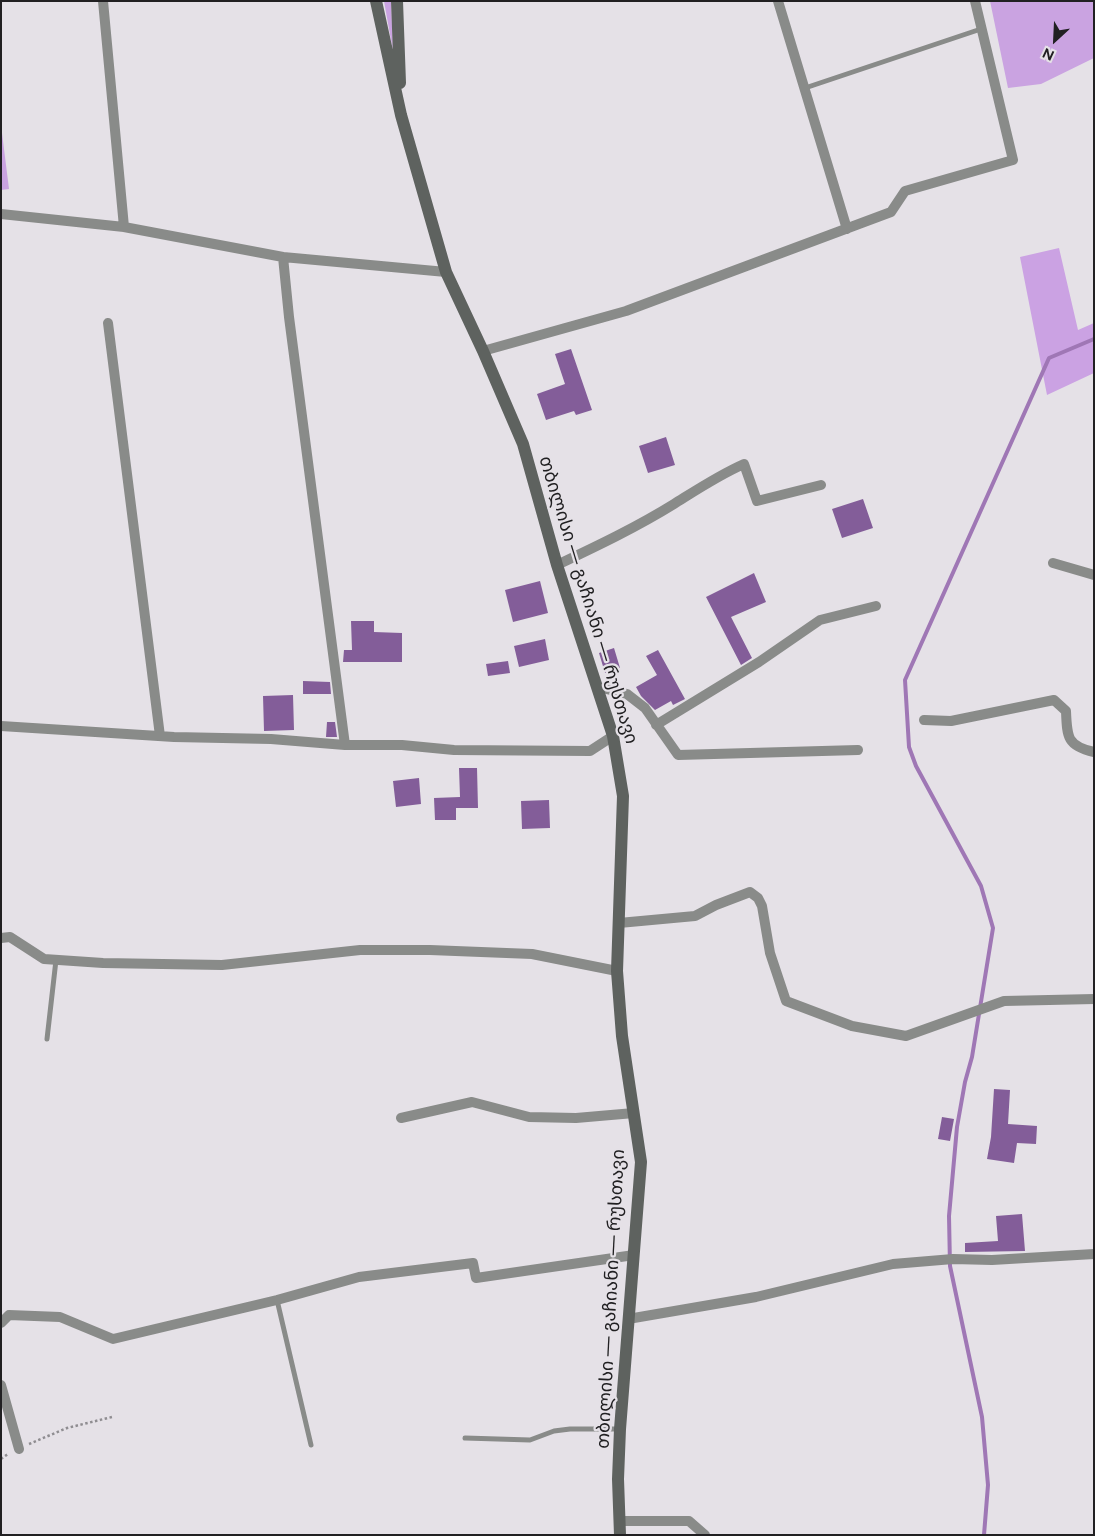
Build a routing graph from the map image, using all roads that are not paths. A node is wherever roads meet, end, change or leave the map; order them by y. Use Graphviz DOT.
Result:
graph roads {
  1 [pos="103,1"];
  2 [pos="376,1"];
  3 [pos="397,1"];
  4 [pos="778,1"];
  5 [pos="975,1"];
  6 [pos="982,29"];
  7 [pos="804,88"];
  8 [pos="400,115"];
  9 [pos="1,214"];
  10 [pos="124,227"];
  11 [pos="848,229"];
  12 [pos="283,257"];
  13 [pos="446,272"];
  14 [pos="108,322"];
  15 [pos="483,351"];
  16 [pos="821,484"];
  17 [pos="1053,563"];
  18 [pos="557,565"];
  19 [pos="1094,575"];
  20 [pos="876,606"];
  21 [pos="598,688"];
  22 [pos="924,720"];
  23 [pos="656,725"];
  24 [pos="1,726"];
  25 [pos="160,736"];
  26 [pos="613,736"];
  27 [pos="345,745"];
  28 [pos="858,750"];
  29 [pos="1094,752"];
  30 [pos="618,923"];
  31 [pos="1,938"];
  32 [pos="56,960"];
  33 [pos="617,971"];
  34 [pos="1094,999"];
  35 [pos="47,1039"];
  36 [pos="634,1113"];
  37 [pos="401,1118"];
  38 [pos="1094,1254"];
  39 [pos="634,1255"];
  40 [pos="277,1300"];
  41 [pos="628,1319"];
  42 [pos="1,1323"];
  43 [pos="1,1385"];
  44 [pos="620,1429"];
  45 [pos="465,1438"];
  46 [pos="311,1445"];
  47 [pos="19,1448"];
  48 [pos="619,1521"];
  49 [pos="620,1535"];
  50 [pos="705,1535"];
  1 -- 10 [label="street"];
  2 -- 8 [label="main road, თბილისი — გაჩიანი — რუსთავი"];
  3 -- 8 [label="main road, თბილისი — გაჩიანი — რუსთავი"];
  4 -- 7 [label="street"];
  5 -- 6 [label="street"];
  6 -- 7 [label="lane"];
  6 -- 11 [label="street"];
  7 -- 11 [label="street"];
  8 -- 13 [label="main road, თბილისი — გაჩიანი — რუსთავი"];
  9 -- 10 [label="street"];
  10 -- 12 [label="street"];
  11 -- 15 [label="street"];
  12 -- 13 [label="street"];
  12 -- 27 [label="street"];
  13 -- 15 [label="main road, თბილისი — გაჩიანი — რუსთავი"];
  14 -- 25 [label="street"];
  15 -- 18 [label="main road, თბილისი — გაჩიანი — რუსთავი"];
  16 -- 18 [label="street"];
  17 -- 19 [label="street"];
  18 -- 21 [label="main road, თბილისი — გაჩიანი — რუსთავი"];
  20 -- 23 [label="street"];
  21 -- 23 [label="street"];
  21 -- 26 [label="main road, თბილისი — გაჩიანი — რუსთავი"];
  22 -- 29 [label="street"];
  23 -- 28 [label="street"];
  24 -- 25 [label="street"];
  25 -- 27 [label="street"];
  26 -- 27 [label="street"];
  26 -- 30 [label="main road, თბილისი — გაჩიანი — რუსთავი"];
  30 -- 33 [label="main road, თბილისი — გაჩიანი — რუსთავი"];
  30 -- 34 [label="street"];
  31 -- 32 [label="street"];
  32 -- 33 [label="street"];
  32 -- 35 [label="lane"];
  33 -- 36 [label="main road, თბილისი — გაჩიანი — რუსთავი"];
  36 -- 37 [label="street"];
  36 -- 39 [label="main road, თბილისი — გაჩიანი — რუსთავი"];
  38 -- 41 [label="street"];
  39 -- 40 [label="street"];
  39 -- 41 [label="main road, თბილისი — გაჩიანი — რუსთავი"];
  40 -- 42 [label="street"];
  40 -- 46 [label="lane"];
  41 -- 44 [label="main road, თბილისი — გაჩიანი — რუსთავი"];
  43 -- 47 [label="street"];
  44 -- 45 [label="lane"];
  44 -- 48 [label="main road, თბილისი — გაჩიანი — რუსთავი"];
  48 -- 49 [label="main road, თბილისი — გაჩიანი — რუსთავი"];
  48 -- 50 [label="street"];
}
